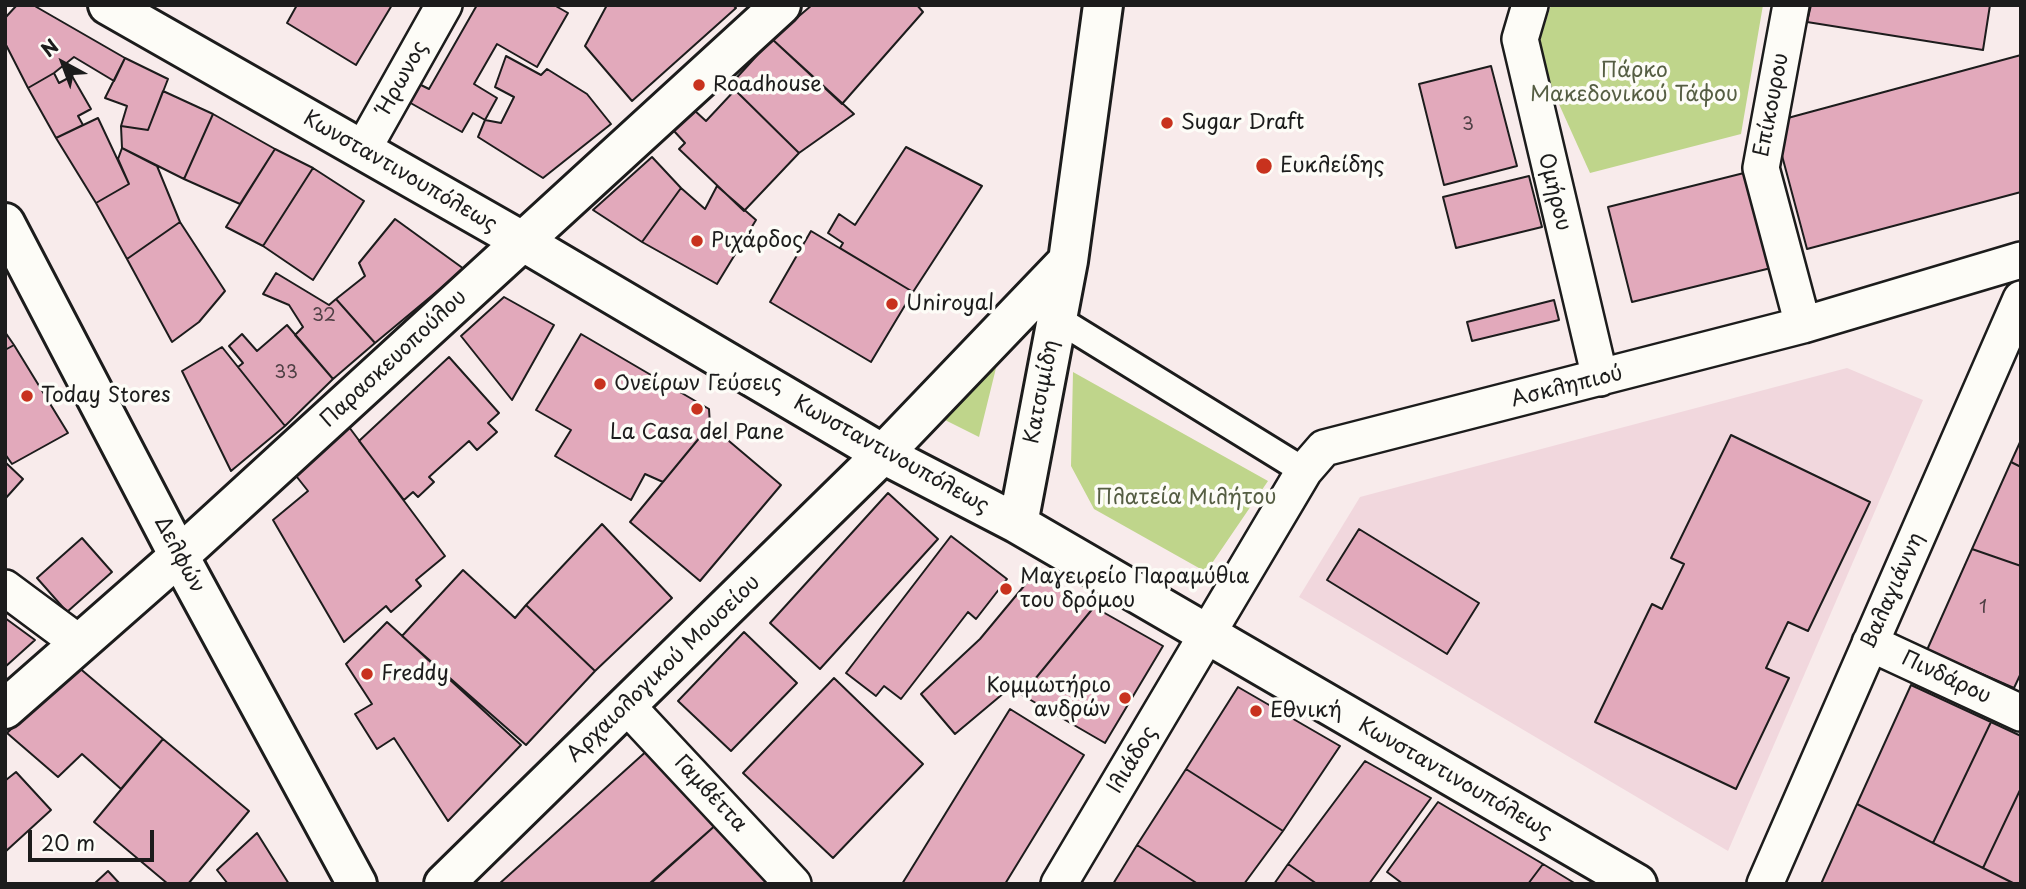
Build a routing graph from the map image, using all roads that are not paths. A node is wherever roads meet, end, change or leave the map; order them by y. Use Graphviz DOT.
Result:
graph roads {
  1 [pos="108,5"];
  2 [pos="443,5"];
  3 [pos="781,5"];
  4 [pos="1103,5"];
  5 [pos="1530,5"];
  6 [pos="1791,5"];
  7 [pos="362,150"];
  8 [pos="5,223"];
  9 [pos="522,242"];
  10 [pos="2021,260"];
  11 [pos="1068,261"];
  12 [pos="2021,299"];
  13 [pos="1056,318"];
  14 [pos="1803,325"];
  15 [pos="2009,358"];
  16 [pos="1600,378"];
  17 [pos="883,454"];
  18 [pos="1304,471"];
  19 [pos="1018,524"];
  20 [pos="179,556"];
  21 [pos="5,588"];
  22 [pos="1208,636"];
  23 [pos="79,643"];
  24 [pos="1870,643"];
  25 [pos="626,705"];
  26 [pos="5,709"];
  27 [pos="2021,713"];
  28 [pos="357,884"];
  29 [pos="444,884"];
  30 [pos="793,884"];
  31 [pos="1059,884"];
  32 [pos="1637,884"];
  33 [pos="1765,884"];
  1 -- 7 [label="street, Κωνσταντινουπόλεως"];
  2 -- 7 [label="street, Ήρωνος"];
  3 -- 9 [label="street, Παρασκευοπούλου"];
  4 -- 11 [label="street, Κατσιμίδη"];
  5 -- 16 [label="street, Ομήρου"];
  6 -- 14 [label="street, Επίκουρου"];
  7 -- 9 [label="street, Κωνσταντινουπόλεως"];
  8 -- 20 [label="street, Δελφών"];
  9 -- 17 [label="street, Κωνσταντινουπόλεως"];
  9 -- 20 [label="street, Παρασκευοπούλου"];
  10 -- 14 [label="street, Ασκληπιού"];
  11 -- 13 [label="street, Κατσιμίδη"];
  11 -- 17 [label="street"];
  12 -- 15 [label="street, Βαλαγιάννη"];
  13 -- 18 [label="street"];
  13 -- 19 [label="street, Κατσιμίδη"];
  14 -- 16 [label="street, Ασκληπιού"];
  15 -- 24 [label="street, Βαλαγιάννη"];
  16 -- 18 [label="street, Ασκληπιού"];
  17 -- 19 [label="street, Κωνσταντινουπόλεως"];
  17 -- 25 [label="street, Αρχαιολογικού Μουσείου"];
  18 -- 22 [label="street, Ασκληπιού"];
  19 -- 22 [label="street, Κωνσταντινουπόλεως"];
  20 -- 23 [label="street, Παρασκευοπούλου"];
  20 -- 28 [label="street, Δελφών"];
  21 -- 23 [label="street"];
  22 -- 31 [label="street, Ιλιάδος"];
  22 -- 32 [label="street, Κωνσταντινουπόλεως"];
  23 -- 26 [label="street, Παρασκευοπούλου"];
  24 -- 27 [label="street, Πινδάρου"];
  24 -- 33 [label="street, Βαλαγιάννη"];
  25 -- 29 [label="street, Αρχαιολογικού Μουσείου"];
  25 -- 30 [label="street, Γαμβέττα"];
}
